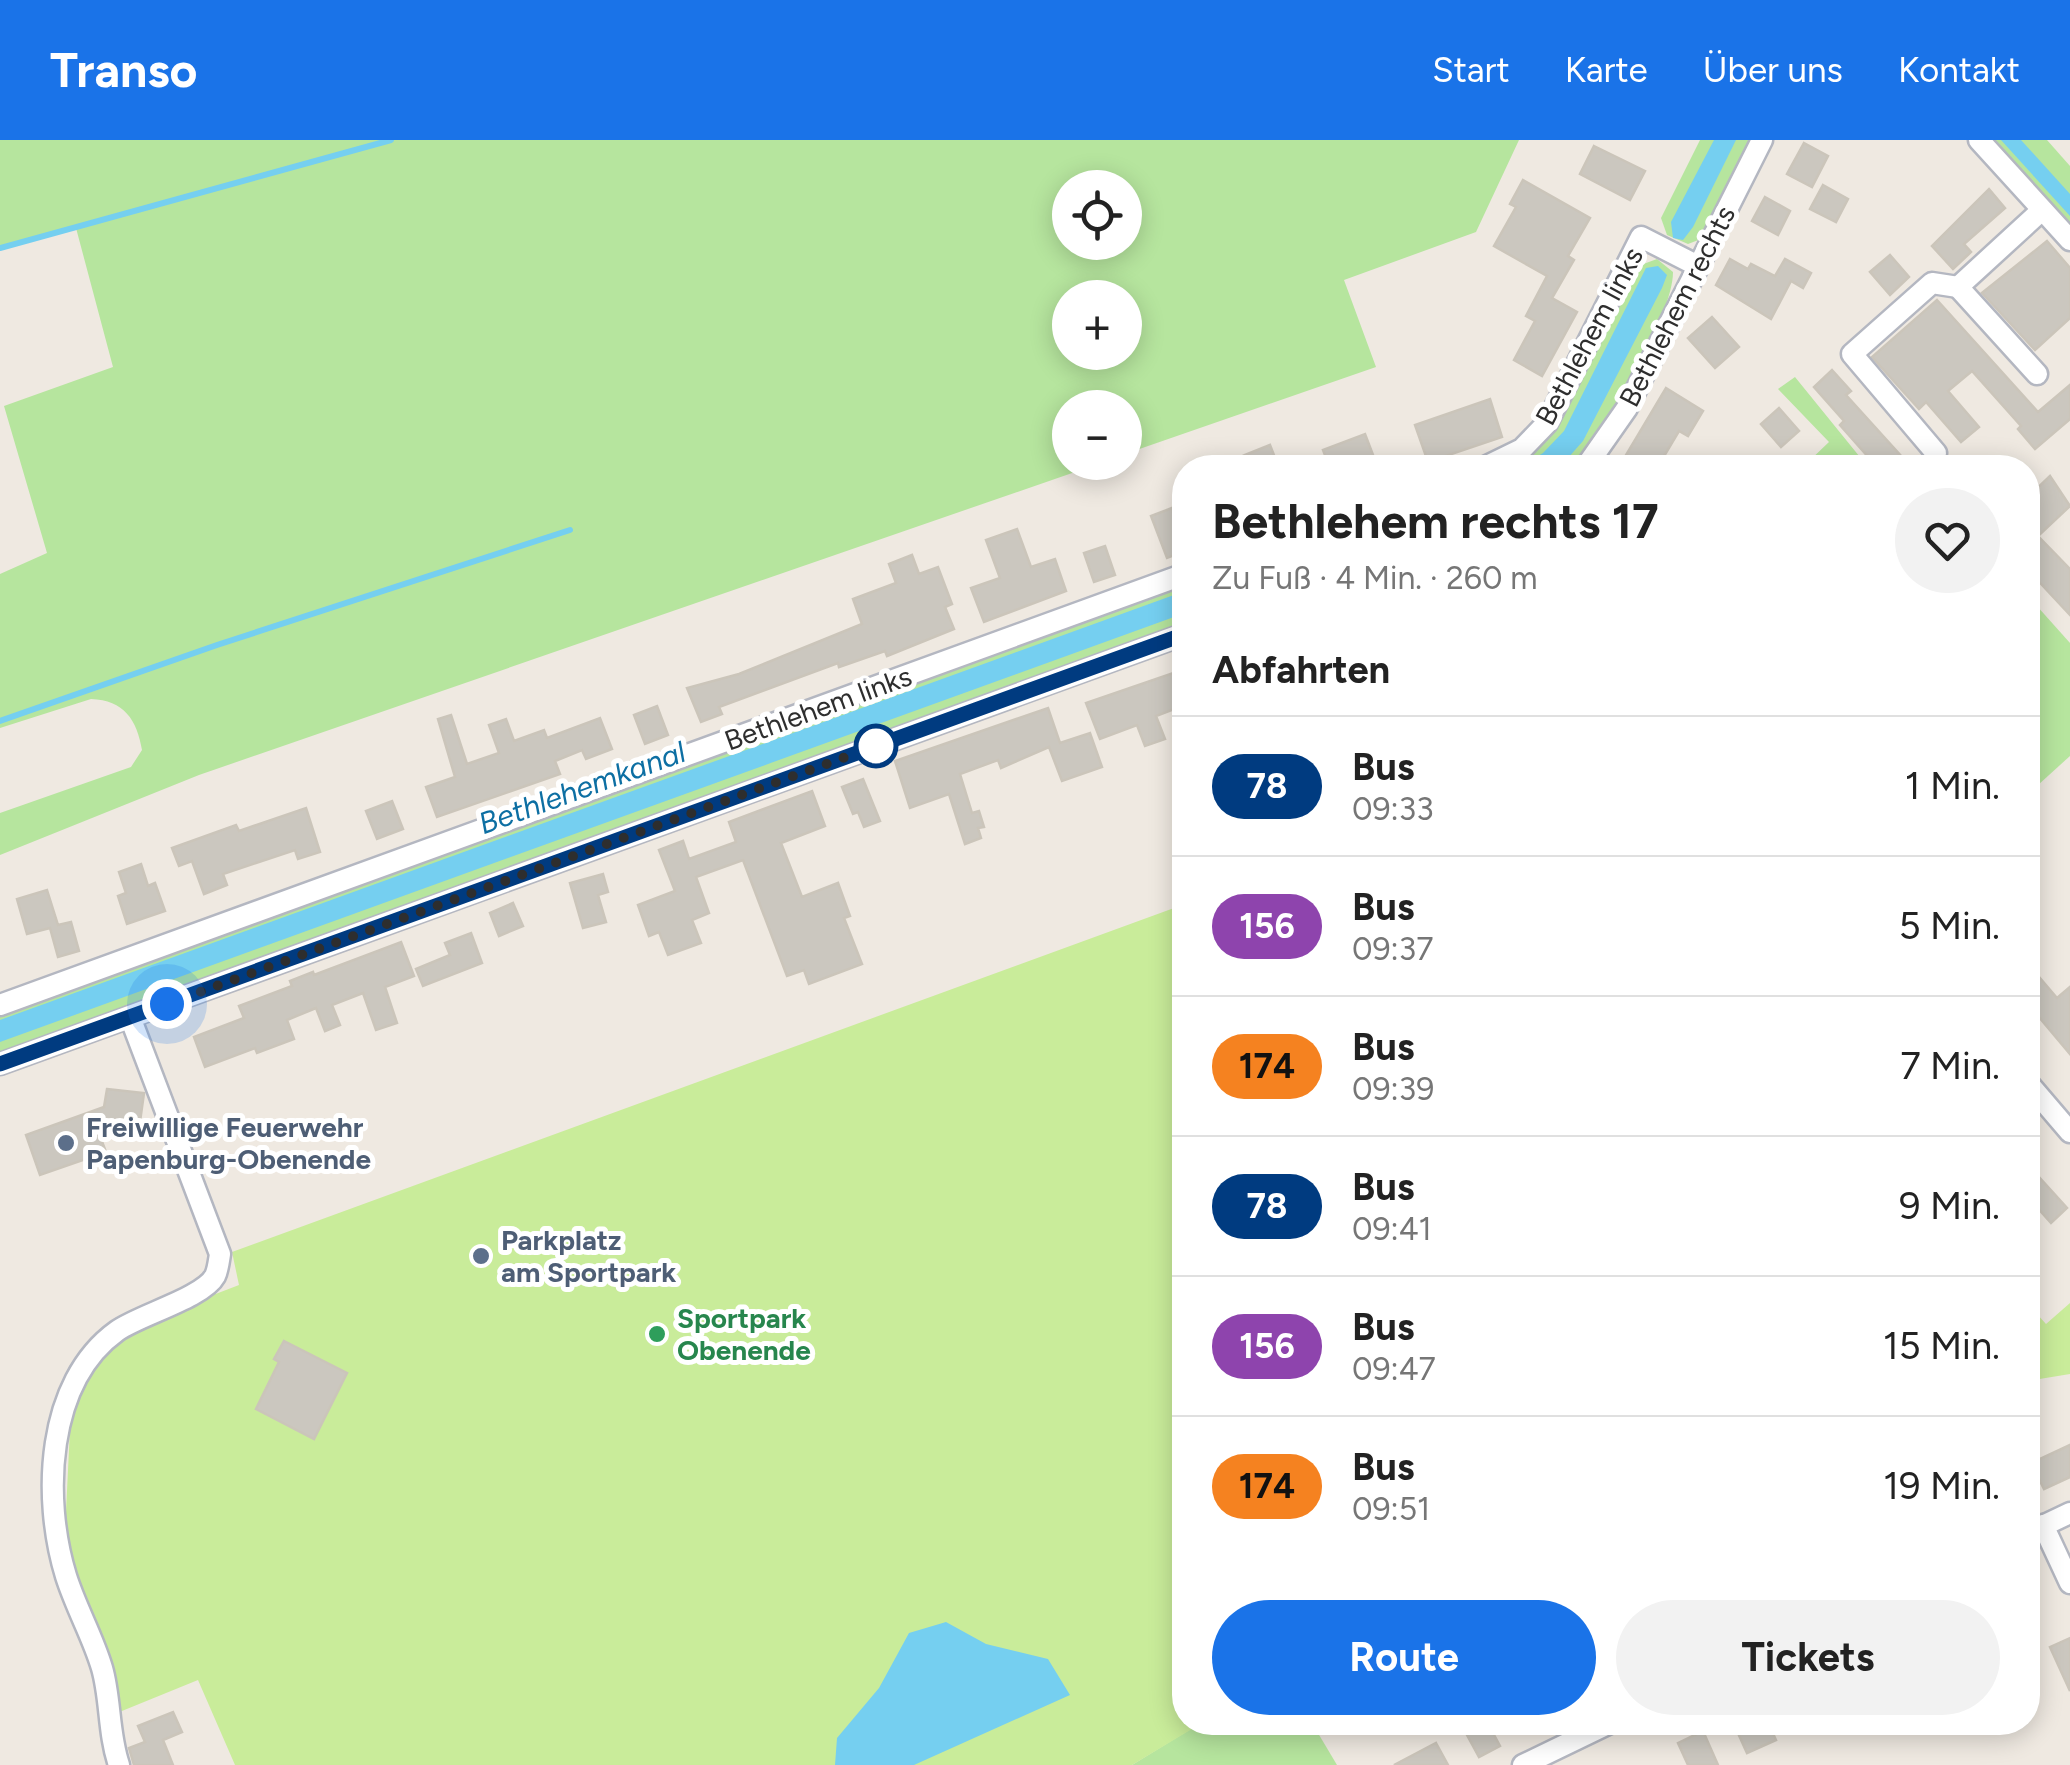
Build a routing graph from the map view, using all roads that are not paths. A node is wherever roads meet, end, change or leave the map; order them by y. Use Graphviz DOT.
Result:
graph roads {
  1 [pos="1762,140"];
  2 [pos="1979,140"];
  3 [pos="2042,210"];
  4 [pos="2070,240"];
  5 [pos="1698,266"];
  6 [pos="1958,287"];
  7 [pos="2037,374"];
  8 [pos="1936,453"];
  9 [pos="1510,455"];
  10 [pos="1594,455"];
  11 [pos="1172,579"];
  12 [pos="1172,639"];
  13 [pos="0,1005"];
  14 [pos="130,1017"];
  15 [pos="0,1064"];
  16 [pos="2040,1096"];
  17 [pos="2070,1132"];
  18 [pos="2070,1512"];
  19 [pos="2040,1527"];
  20 [pos="2040,1537"];
  21 [pos="2070,1583"];
  22 [pos="1585,1735"];
  23 [pos="119,1765"];
  24 [pos="1523,1765"];
  1 -- 5 [label="street, Bethlehem rechts"];
  2 -- 3 [label="street"];
  3 -- 4 [label="street"];
  3 -- 6 [label="street"];
  5 -- 9 [label="street, Bethlehem links"];
  5 -- 10 [label="street, Bethlehem rechts"];
  6 -- 7 [label="street"];
  6 -- 8 [label="street"];
  11 -- 13 [label="street, Bethlehem links"];
  12 -- 14 [label="street"];
  14 -- 15 [label="street"];
  14 -- 23 [label="street"];
  16 -- 17 [label="street"];
  18 -- 19 [label="street"];
  20 -- 21 [label="street"];
  22 -- 24 [label="street"];
}
